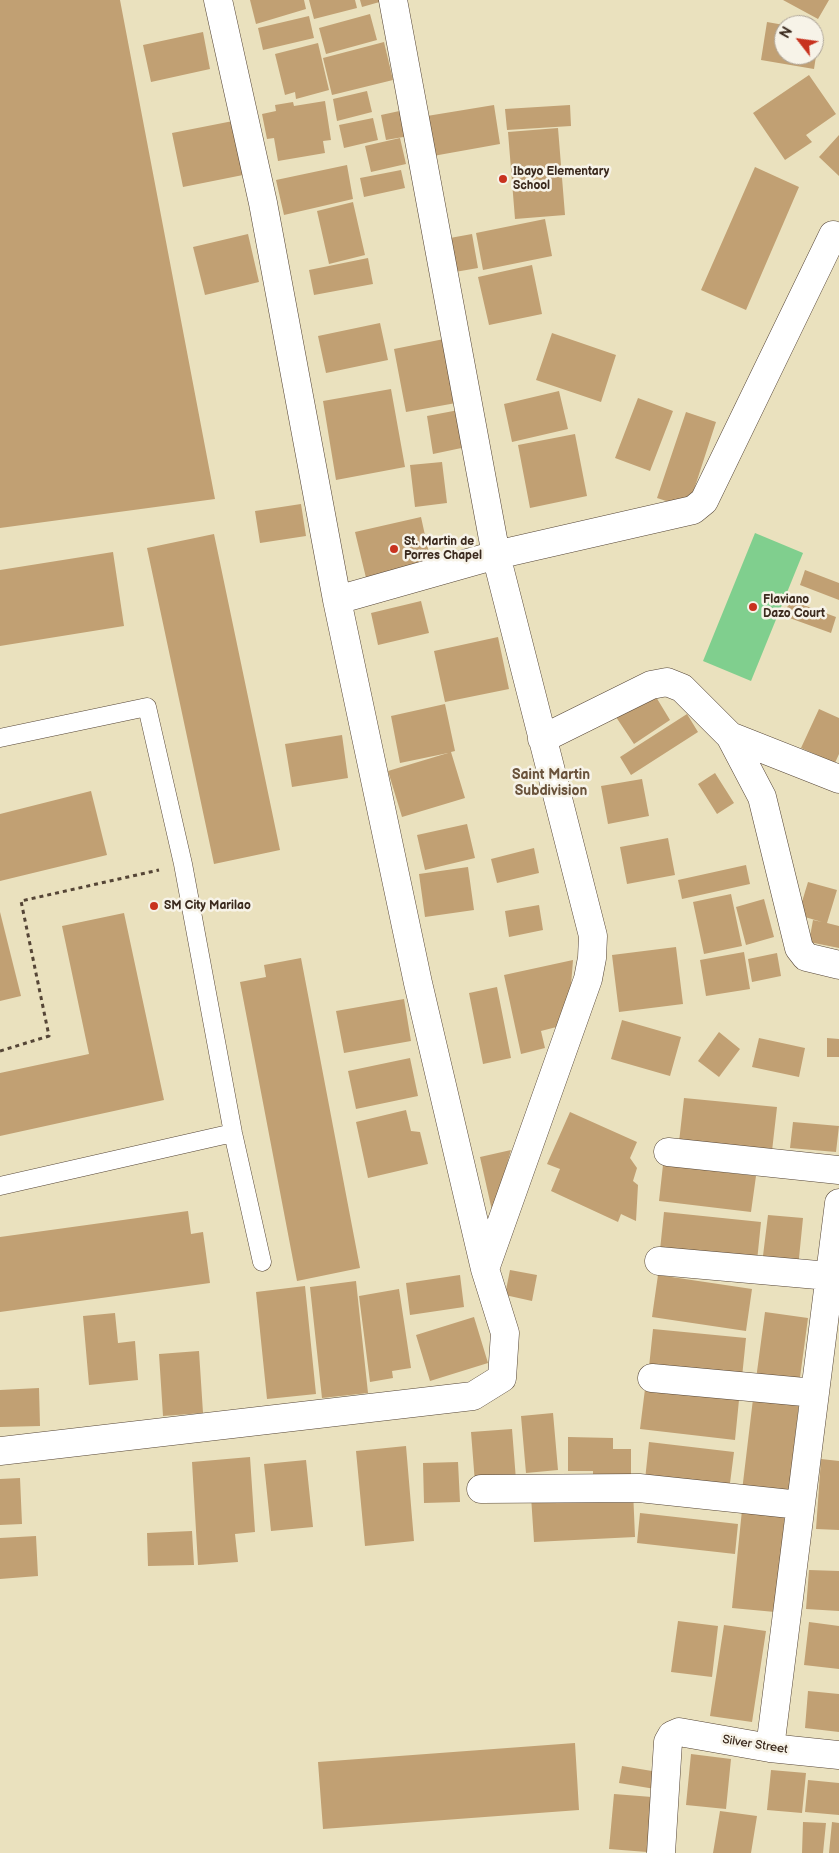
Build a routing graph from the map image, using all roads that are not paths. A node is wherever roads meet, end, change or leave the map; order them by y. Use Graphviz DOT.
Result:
graph roads {
  1 [pos="218,0"];
  2 [pos="393,0"];
  3 [pos="833,235"];
  4 [pos="496,555"];
  5 [pos="337,600"];
  6 [pos="730,736"];
  7 [pos="0,738"];
  8 [pos="542,739"];
  9 [pos="839,779"];
  10 [pos="839,965"];
  11 [pos="233,1133"];
  12 [pos="668,1152"];
  13 [pos="839,1170"];
  14 [pos="0,1186"];
  15 [pos="839,1208"];
  16 [pos="659,1261"];
  17 [pos="262,1262"];
  18 [pos="485,1269"];
  19 [pos="829,1276"];
  20 [pos="652,1378"];
  21 [pos="815,1393"];
  22 [pos="0,1450"];
  23 [pos="481,1489"];
  24 [pos="800,1506"];
  25 [pos="770,1748"];
  26 [pos="839,1755"];
  27 [pos="661,1853"];
  1 -- 5 [label="street"];
  2 -- 4 [label="street"];
  3 -- 4 [label="street"];
  4 -- 5 [label="street"];
  4 -- 8 [label="street"];
  5 -- 18 [label="street"];
  6 -- 8 [label="street"];
  6 -- 9 [label="street"];
  6 -- 10 [label="street"];
  7 -- 11 [label="lane"];
  8 -- 18 [label="street"];
  11 -- 14 [label="lane"];
  11 -- 17 [label="lane"];
  12 -- 13 [label="street"];
  15 -- 19 [label="street"];
  16 -- 19 [label="street"];
  18 -- 22 [label="street"];
  19 -- 21 [label="street"];
  20 -- 21 [label="street"];
  21 -- 24 [label="street"];
  23 -- 24 [label="street"];
  24 -- 25 [label="street"];
  25 -- 26 [label="street, Silver Street"];
  25 -- 27 [label="street, Silver Street"];
}
